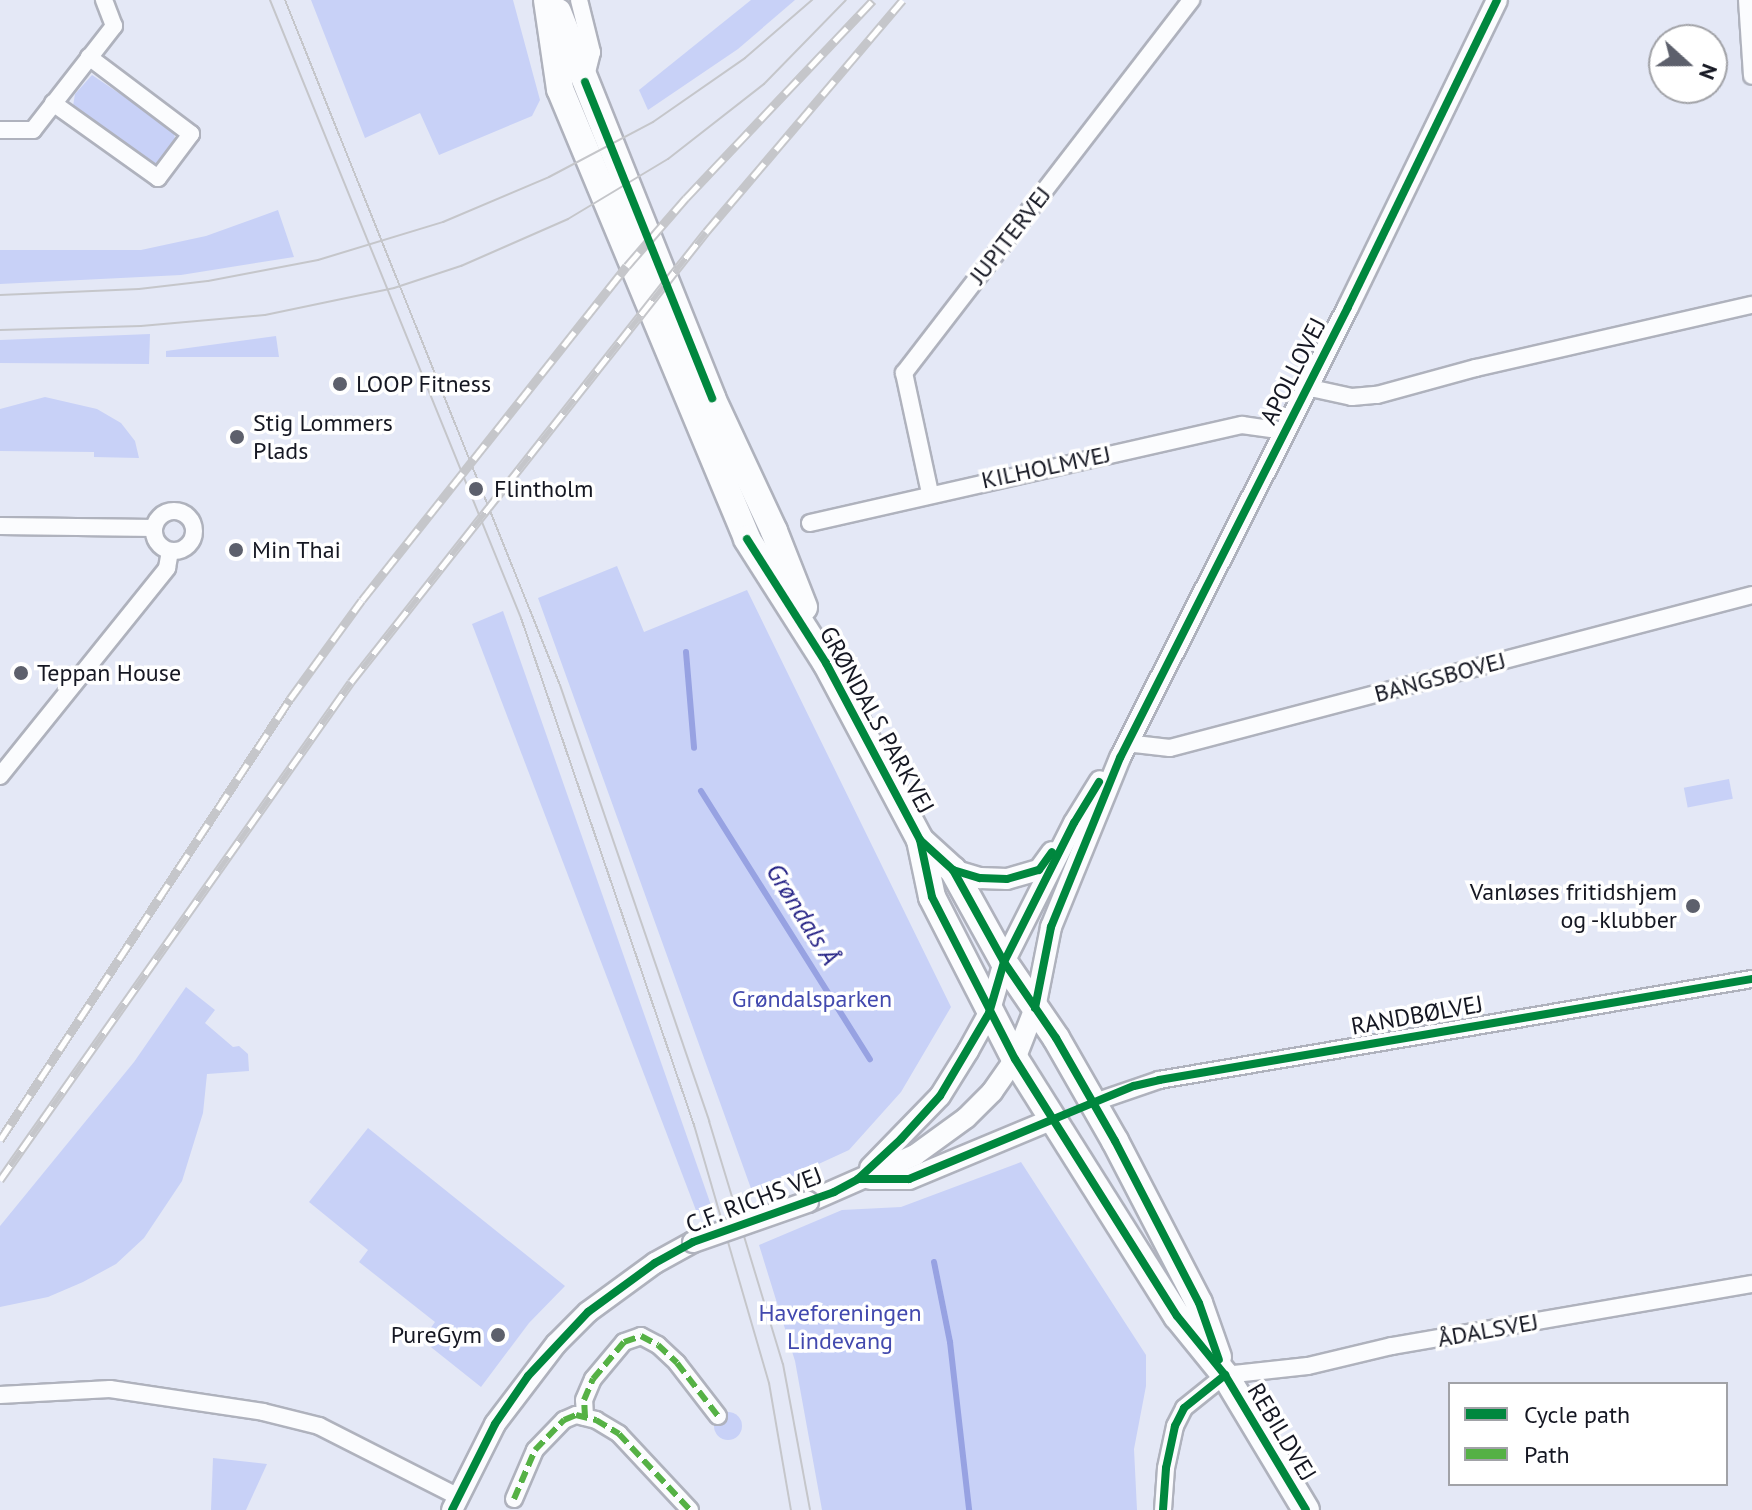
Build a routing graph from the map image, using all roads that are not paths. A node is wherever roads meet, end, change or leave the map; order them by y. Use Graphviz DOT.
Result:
graph roads {
  1 [pos="104,0"];
  2 [pos="547,0"];
  3 [pos="554,0"];
  4 [pos="579,0"];
  5 [pos="1191,0"];
  6 [pos="1497,0"];
  7 [pos="1749,1"];
  8 [pos="89,57"];
  9 [pos="1752,76"];
  10 [pos="585,82"];
  11 [pos="53,103"];
  12 [pos="0,130"];
  13 [pos="1752,305"];
  14 [pos="1306,387"];
  15 [pos="1284,431"];
  16 [pos="716,436"];
  17 [pos="930,493"];
  18 [pos="810,523"];
  19 [pos="0,526"];
  20 [pos="154,528"];
  21 [pos="170,551"];
  22 [pos="1752,595"];
  23 [pos="1123,750"];
  24 [pos="0,776"];
  25 [pos="1074,823"];
  26 [pos="920,840"];
  27 [pos="953,870"];
  28 [pos="1004,962"];
  29 [pos="1752,979"];
  30 [pos="1035,1008"];
  31 [pos="989,1013"];
  32 [pos="1015,1059"];
  33 [pos="1092,1103"];
  34 [pos="1051,1120"];
  35 [pos="858,1179"];
  36 [pos="1752,1284"];
  37 [pos="1225,1375"];
  38 [pos="0,1395"];
  39 [pos="718,1416"];
  40 [pos="585,1417"];
  41 [pos="514,1499"];
  42 [pos="456,1503"];
  43 [pos="690,1510"];
  44 [pos="1163,1510"];
  45 [pos="1306,1510"];
  1 -- 8 [label="street"];
  2 -- 16 [label="main road, GRØNDALS PARKVEJ"];
  3 -- 10 [label="main road, GRØNDALS PARKVEJ"];
  4 -- 10 [label="street, GRØNDALS PARKVEJ"];
  5 -- 17 [label="street, JUPITERVEJ"];
  6 -- 14 [label="street, APOLLOVEJ"];
  7 -- 9 [label="street"];
  8 -- 11 [label="street"];
  8 -- 11 [label="street"];
  10 -- 16 [label="main road, GRØNDALS PARKVEJ"];
  11 -- 12 [label="street"];
  13 -- 14 [label="street"];
  14 -- 15 [label="street, APOLLOVEJ"];
  15 -- 17 [label="street, KILHOLMVEJ"];
  15 -- 23 [label="street, APOLLOVEJ"];
  16 -- 26 [label="main road, GRØNDALS PARKVEJ"];
  17 -- 18 [label="street, KILHOLMVEJ"];
  19 -- 20 [label="street"];
  20 -- 21 [label="street"];
  20 -- 21 [label="street"];
  21 -- 24 [label="street"];
  22 -- 23 [label="street, BANGSBOVEJ"];
  23 -- 25 [label="street, APOLLOVEJ"];
  23 -- 30 [label="street, APOLLOVEJ"];
  25 -- 27 [label="street, APOLLOVEJ"];
  25 -- 28 [label="street, APOLLOVEJ"];
  26 -- 27 [label="main road, GRØNDALS PARKVEJ"];
  26 -- 31 [label="main road, GRØNDALS PARKVEJ"];
  27 -- 28 [label="main road, GRØNDALS PARKVEJ"];
  28 -- 30 [label="main road, GRØNDALS PARKVEJ"];
  28 -- 31 [label="street, C.F. RICHS VEJ"];
  29 -- 33 [label="street, RANDBØLVEJ"];
  30 -- 32 [label="street, APOLLOVEJ"];
  30 -- 33 [label="main road, GRØNDALS PARKVEJ"];
  31 -- 32 [label="main road, GRØNDALS PARKVEJ"];
  31 -- 35 [label="street, C.F. RICHS VEJ"];
  32 -- 34 [label="main road, GRØNDALS PARKVEJ"];
  32 -- 35 [label="street, C.F. RICHS VEJ"];
  33 -- 34 [label="main road"];
  33 -- 37 [label="main road, GRØNDALS PARKVEJ"];
  34 -- 35 [label="street, C.F. RICHS VEJ"];
  34 -- 37 [label="main road, GRØNDALS PARKVEJ"];
  35 -- 42 [label="street, C.F. RICHS VEJ, bridge"];
  36 -- 37 [label="street, ÅDALSVEJ"];
  37 -- 44 [label="street"];
  37 -- 45 [label="main road, REBILDVEJ"];
  38 -- 42 [label="street, C.F. RICHS VEJ"];
  39 -- 40 [label="street"];
  40 -- 41 [label="street"];
  40 -- 43 [label="street"];
}
